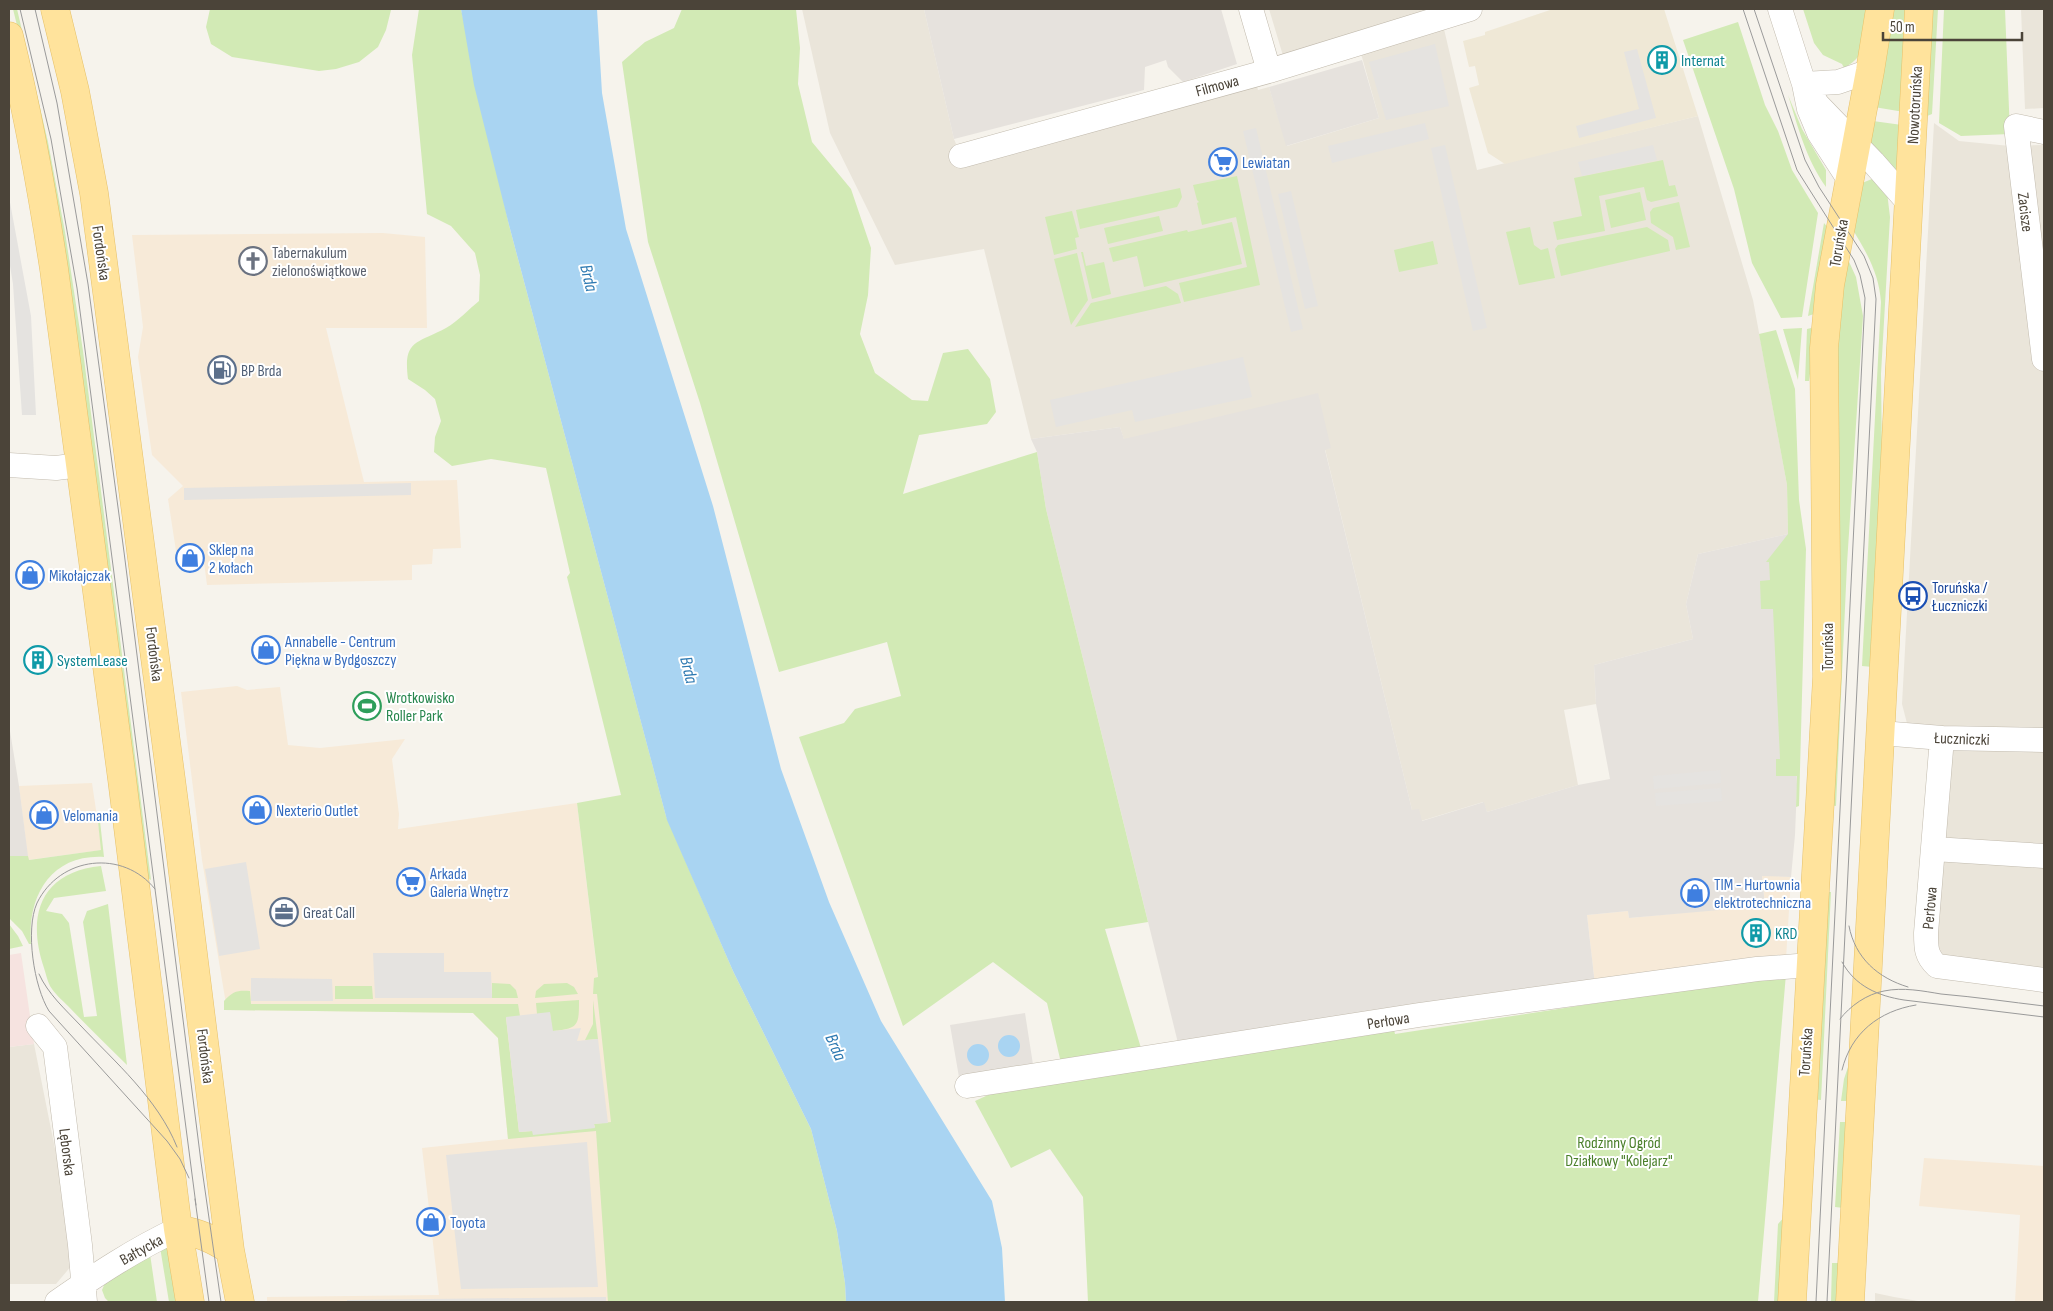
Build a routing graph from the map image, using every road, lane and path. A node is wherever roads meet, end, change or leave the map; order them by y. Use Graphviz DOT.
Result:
graph roads {
  1 [pos="56,9"];
  2 [pos="1251,9"];
  3 [pos="1470,9"];
  4 [pos="1780,9"];
  5 [pos="1880,9"];
  6 [pos="1919,9"];
  7 [pos="9,36"];
  8 [pos="1269,71"];
  9 [pos="1870,71"];
  10 [pos="1804,84"];
  11 [pos="2044,132"];
  12 [pos="1856,146"];
  13 [pos="961,156"];
  14 [pos="1850,181"];
  15 [pos="1908,202"];
  16 [pos="2044,358"];
  17 [pos="9,464"];
  18 [pos="80,465"];
  19 [pos="1881,734"];
  20 [pos="1942,738"];
  21 [pos="2044,740"];
  22 [pos="1934,849"];
  23 [pos="2044,856"];
  24 [pos="1810,965"];
  25 [pos="2044,980"];
  26 [pos="38,1026"];
  27 [pos="967,1086"];
  28 [pos="178,1229"];
  29 [pos="230,1245"];
  30 [pos="84,1293"];
  31 [pos="234,1295"];
  32 [pos="56,1302"];
  33 [pos="190,1302"];
  34 [pos="1792,1302"];
  35 [pos="1850,1302"];
  1 -- 29 [label="main road, Fordońska"];
  2 -- 8 [label="street"];
  3 -- 8 [label="street, Filmowa"];
  4 -- 10 [label="street"];
  5 -- 9 [label="main road"];
  6 -- 15 [label="main road, Nowotoruńska"];
  7 -- 18 [label="main road"];
  8 -- 13 [label="street, Filmowa"];
  9 -- 10 [label="street"];
  9 -- 12 [label="main road"];
  10 -- 12 [label="street"];
  10 -- 14 [label="street"];
  11 -- 16 [label="street, Zacisze"];
  12 -- 14 [label="main road"];
  12 -- 15 [label="street"];
  14 -- 24 [label="main road, Toruńska"];
  15 -- 19 [label="main road, Nowotoruńska"];
  17 -- 18 [label="street"];
  18 -- 28 [label="main road"];
  19 -- 20 [label="street, Łuczniczki"];
  19 -- 35 [label="main road"];
  20 -- 21 [label="street, Łuczniczki"];
  20 -- 22 [label="street, Perłowa"];
  22 -- 23 [label="street"];
  22 -- 25 [label="street, Perłowa"];
  24 -- 27 [label="street, Perłowa"];
  24 -- 34 [label="main road, Toruńska"];
  26 -- 30 [label="street, Lęborska"];
  28 -- 29 [label="main road, Bałtycka"];
  28 -- 30 [label="street, Bałtycka"];
  28 -- 33 [label="main road"];
  29 -- 31 [label="main road, Fordońska"];
  30 -- 32 [label="street, Bałtycka"];
}
